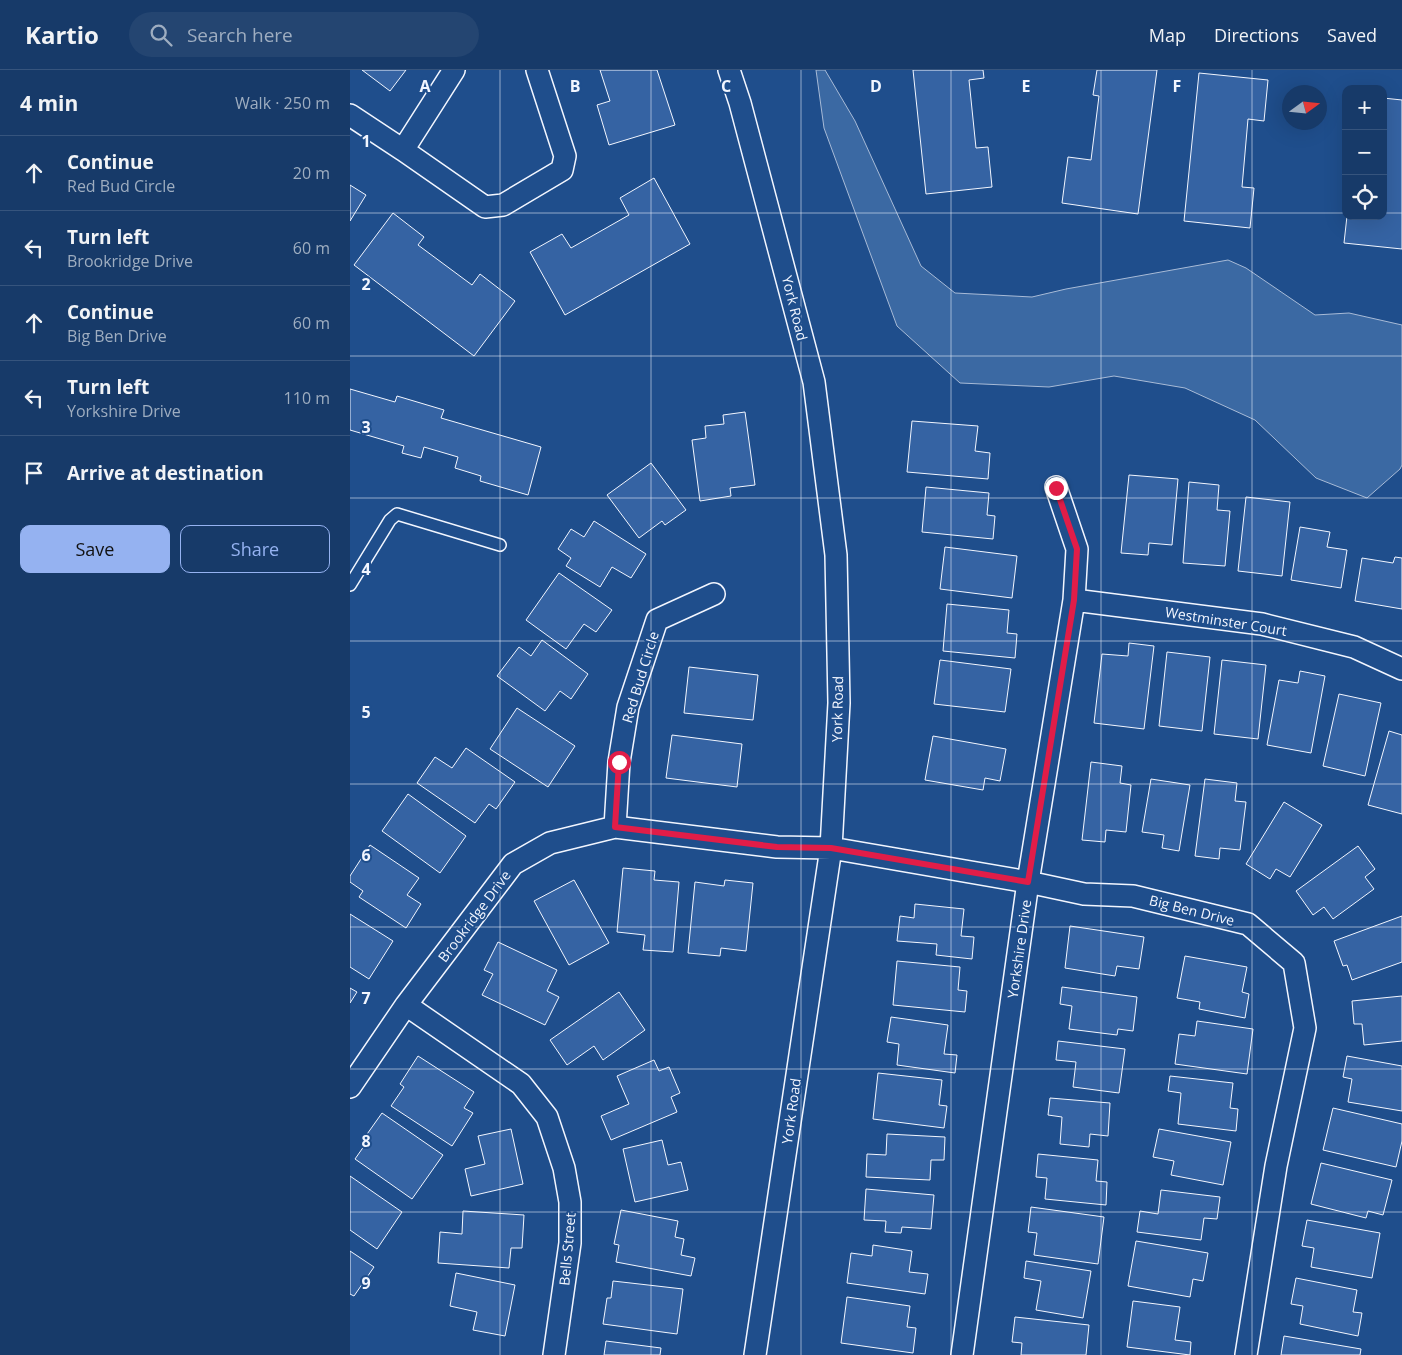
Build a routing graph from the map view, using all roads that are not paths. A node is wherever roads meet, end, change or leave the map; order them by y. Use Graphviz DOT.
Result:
graph roads {
  1 [pos="454,70"];
  2 [pos="537,70"];
  3 [pos="729,70"];
  4 [pos="350,116"];
  5 [pos="403,150"];
  6 [pos="1056,488"];
  7 [pos="500,545"];
  8 [pos="350,585"];
  9 [pos="714,594"];
  10 [pos="1074,600"];
  11 [pos="1402,669"];
  12 [pos="615,827"];
  13 [pos="831,848"];
  14 [pos="1028,882"];
  15 [pos="406,1005"];
  16 [pos="350,1087"];
  17 [pos="554,1355"];
  18 [pos="755,1355"];
  19 [pos="962,1355"];
  20 [pos="1246,1355"];
  1 -- 5 [label="street"];
  2 -- 5 [label="street"];
  3 -- 13 [label="street, York Road"];
  4 -- 5 [label="street"];
  6 -- 10 [label="street, Yorkshire Drive"];
  7 -- 8 [label="lane"];
  9 -- 12 [label="street, Red Bud Circle"];
  10 -- 11 [label="street, Westminster Court"];
  10 -- 14 [label="street, Yorkshire Drive"];
  12 -- 13 [label="street, Brookridge Drive"];
  12 -- 15 [label="street, Brookridge Drive"];
  13 -- 14 [label="street, Big Ben Drive"];
  13 -- 18 [label="street, York Road"];
  14 -- 19 [label="street, Yorkshire Drive"];
  14 -- 20 [label="street, Big Ben Drive"];
  15 -- 16 [label="street, Brookridge Drive"];
  15 -- 17 [label="street, Bells Street"];
}
